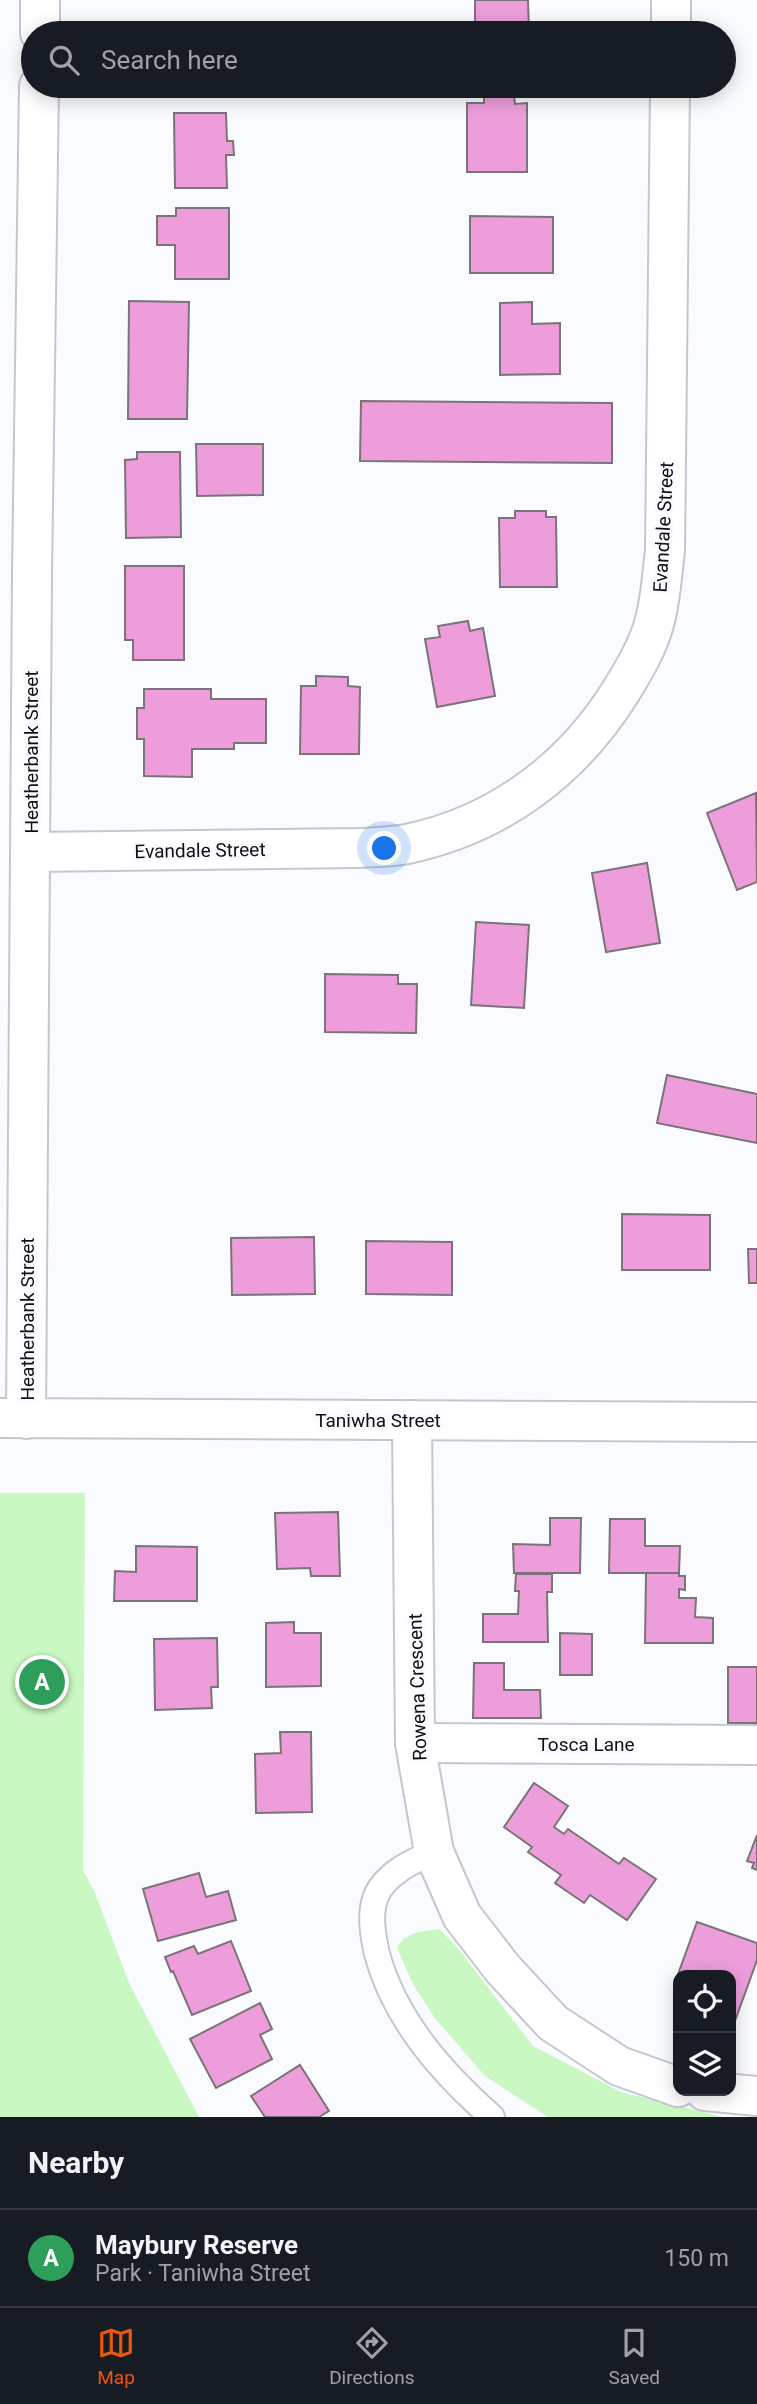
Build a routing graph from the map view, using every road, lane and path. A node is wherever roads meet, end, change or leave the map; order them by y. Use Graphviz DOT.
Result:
graph roads {
  1 [pos="40,0"];
  2 [pos="671,0"];
  3 [pos="40,21"];
  4 [pos="671,21"];
  5 [pos="38,98"];
  6 [pos="670,98"];
  7 [pos="16,574"];
  8 [pos="31,852"];
  9 [pos="13,1419"];
  10 [pos="412,1420"];
  11 [pos="757,1422"];
  12 [pos="415,1743"];
  13 [pos="757,1745"];
  14 [pos="434,1852"];
  15 [pos="673,2085"];
  16 [pos="736,2094"];
  17 [pos="757,2096"];
  18 [pos="492,2117"];
  1 -- 3 [label="street"];
  2 -- 4 [label="street"];
  5 -- 7 [label="street, Heatherbank Street"];
  6 -- 8 [label="street, Evandale Street"];
  7 -- 8 [label="street, Heatherbank Street"];
  8 -- 9 [label="street, Heatherbank Street"];
  9 -- 10 [label="street, Taniwha Street"];
  10 -- 11 [label="street, Taniwha Street"];
  10 -- 12 [label="street, Rowena Crescent"];
  12 -- 13 [label="street, Tosca Lane"];
  12 -- 14 [label="street, Rowena Crescent"];
  14 -- 15 [label="street, Rowena Crescent"];
  14 -- 18 [label="lane"];
  16 -- 17 [label="street"];
}
